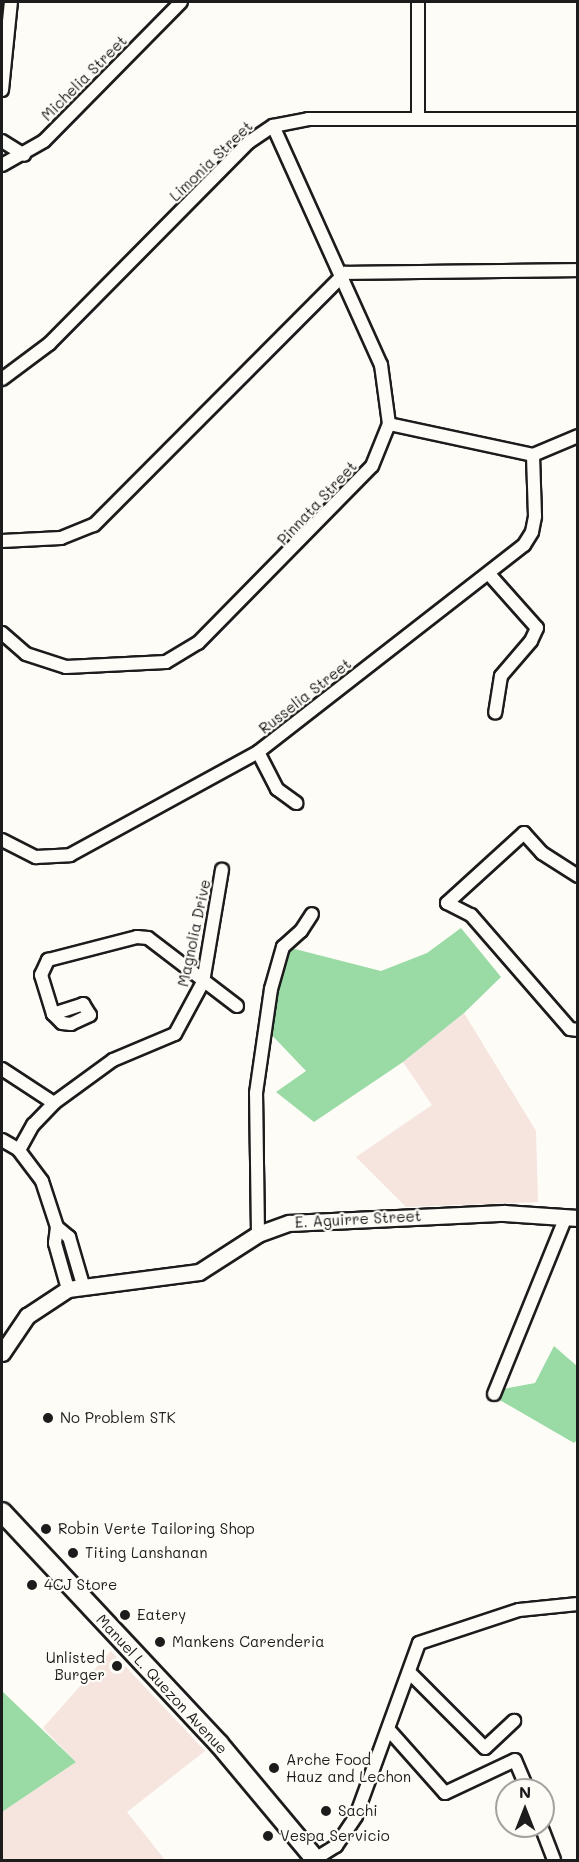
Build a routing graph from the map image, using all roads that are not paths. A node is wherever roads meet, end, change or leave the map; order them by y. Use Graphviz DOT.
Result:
graph roads {
  1 [pos="11,2"];
  2 [pos="181,2"];
  3 [pos="417,2"];
  4 [pos="5,25"];
  5 [pos="2,90"];
  6 [pos="418,118"];
  7 [pos="578,119"];
  8 [pos="273,126"];
  9 [pos="2,141"];
  10 [pos="24,155"];
  11 [pos="2,165"];
  12 [pos="578,270"];
  13 [pos="340,277"];
  14 [pos="2,379"];
  15 [pos="389,424"];
  16 [pos="578,436"];
  17 [pos="533,455"];
  18 [pos="2,541"];
  19 [pos="489,574"];
  20 [pos="2,633"];
  21 [pos="495,713"];
  22 [pos="258,752"];
  23 [pos="296,803"];
  24 [pos="2,840"];
  25 [pos="222,870"];
  26 [pos="578,876"];
  27 [pos="312,914"];
  28 [pos="202,982"];
  29 [pos="237,1006"];
  30 [pos="53,1014"];
  31 [pos="578,1030"];
  32 [pos="2,1069"];
  33 [pos="54,1103"];
  34 [pos="2,1140"];
  35 [pos="20,1150"];
  36 [pos="572,1217"];
  37 [pos="57,1227"];
  38 [pos="258,1234"];
  39 [pos="83,1285"];
  40 [pos="68,1289"];
  41 [pos="2,1353"];
  42 [pos="494,1394"];
  43 [pos="2,1512"];
  44 [pos="578,1604"];
  45 [pos="409,1672"];
  46 [pos="514,1721"];
  47 [pos="389,1730"];
  48 [pos="524,1778"];
  49 [pos="546,1838"];
  50 [pos="316,1860"];
  51 [pos="554,1860"];
  1 -- 4 [label="street"];
  2 -- 10 [label="street, Michelia Street"];
  3 -- 6 [label="street"];
  4 -- 5 [label="street"];
  6 -- 7 [label="street, Limonia Street"];
  6 -- 8 [label="street, Limonia Street"];
  8 -- 13 [label="street, Pinnata Street"];
  8 -- 14 [label="street, Limonia Street"];
  9 -- 10 [label="street"];
  10 -- 11 [label="street, Michelia Street"];
  12 -- 13 [label="street"];
  13 -- 15 [label="street, Pinnata Street"];
  13 -- 18 [label="street"];
  15 -- 17 [label="street"];
  15 -- 20 [label="street, Pinnata Street"];
  16 -- 17 [label="street"];
  17 -- 19 [label="street, Russelia Street"];
  19 -- 21 [label="street"];
  19 -- 22 [label="street, Russelia Street"];
  22 -- 23 [label="street"];
  22 -- 24 [label="street, Russelia Street"];
  25 -- 28 [label="street, Magnolia Drive"];
  26 -- 31 [label="street"];
  27 -- 38 [label="street"];
  28 -- 29 [label="street"];
  28 -- 30 [label="street"];
  28 -- 33 [label="street, Magnolia Drive"];
  32 -- 33 [label="street"];
  33 -- 35 [label="street, Magnolia Drive"];
  34 -- 35 [label="street"];
  35 -- 37 [label="street"];
  36 -- 38 [label="street, E. Aguirre Street"];
  36 -- 42 [label="street"];
  37 -- 39 [label="street"];
  37 -- 40 [label="street"];
  38 -- 39 [label="street, E. Aguirre Street"];
  39 -- 40 [label="street, E. Aguirre Street"];
  40 -- 41 [label="street, E. Aguirre Street"];
  43 -- 50 [label="main road, Manuel L. Quezon Avenue"];
  44 -- 45 [label="street"];
  45 -- 46 [label="street"];
  45 -- 47 [label="street"];
  47 -- 48 [label="street"];
  47 -- 50 [label="street"];
  49 -- 51 [label="street"];
}
